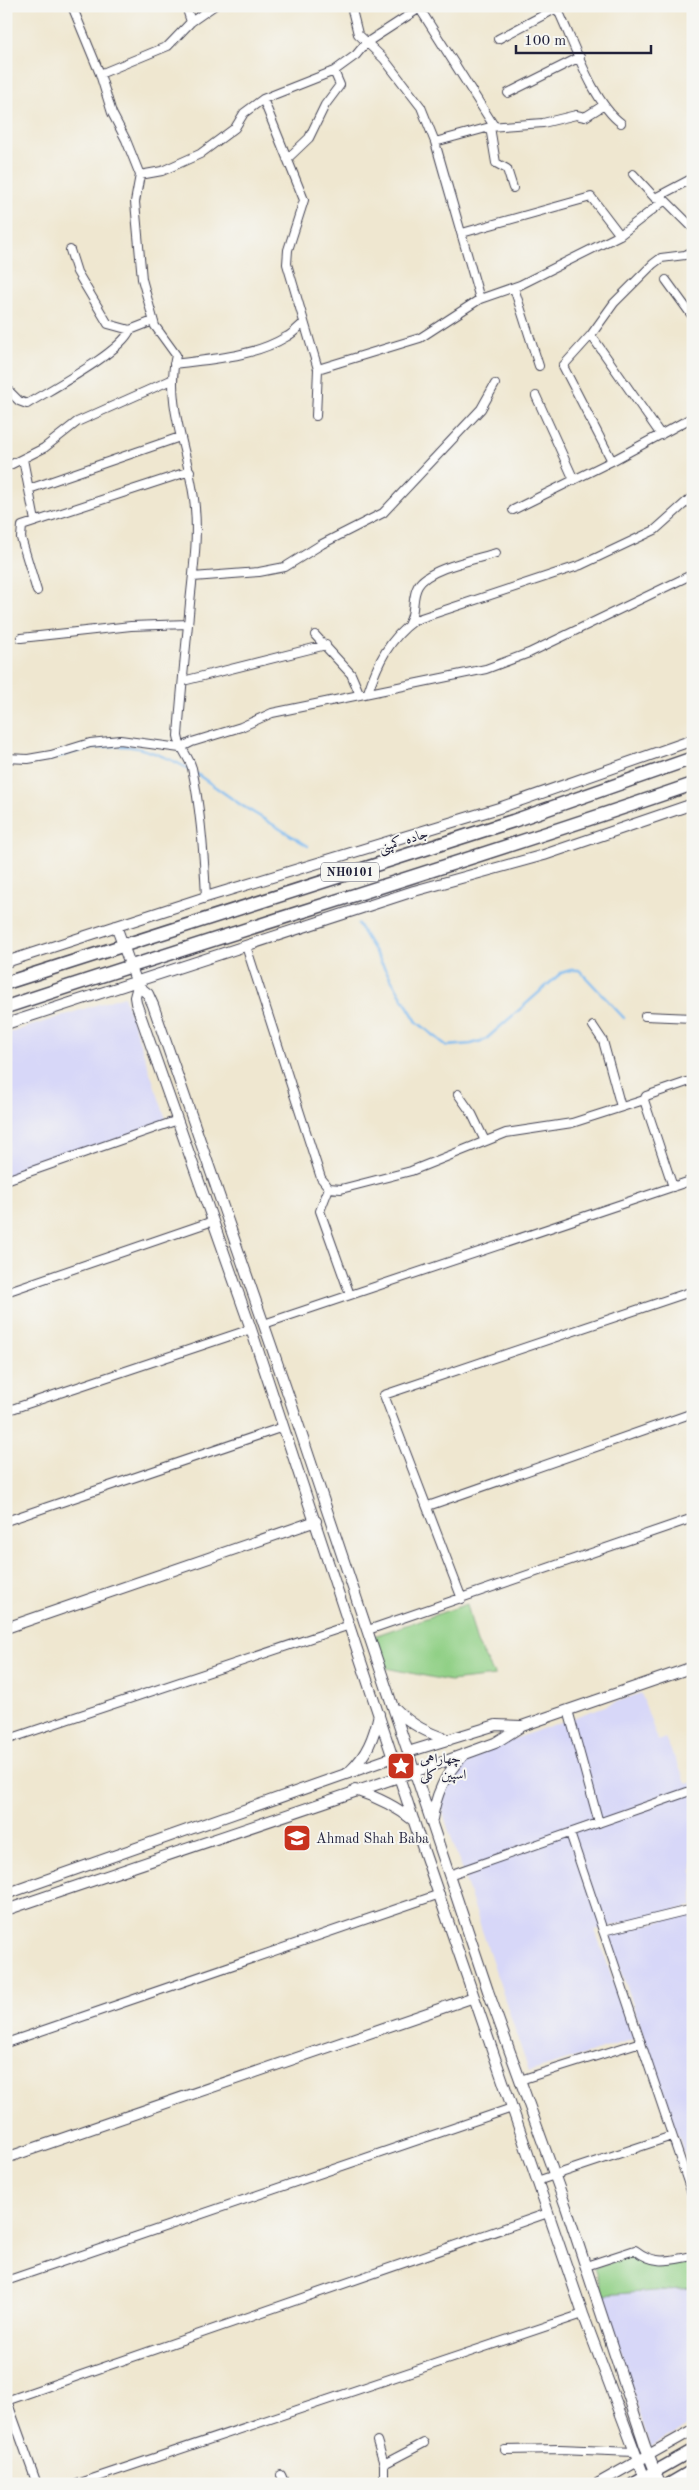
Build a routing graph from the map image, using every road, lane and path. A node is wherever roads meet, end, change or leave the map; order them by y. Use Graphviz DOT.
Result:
graph roads {
  1 [pos="72,6"];
  2 [pos="186,6"];
  3 [pos="214,6"];
  4 [pos="351,6"];
  5 [pos="557,7"];
  6 [pos="419,8"];
  7 [pos="191,22"];
  8 [pos="498,39"];
  9 [pos="366,42"];
  10 [pos="580,57"];
  11 [pos="334,72"];
  12 [pos="100,74"];
  13 [pos="508,93"];
  14 [pos="263,99"];
  15 [pos="604,105"];
  16 [pos="621,123"];
  17 [pos="492,127"];
  18 [pos="435,142"];
  19 [pos="287,159"];
  20 [pos="633,174"];
  21 [pos="140,175"];
  22 [pos="693,178"];
  23 [pos="513,188"];
  24 [pos="655,198"];
  25 [pos="665,200"];
  26 [pos="693,228"];
  27 [pos="462,233"];
  28 [pos="620,235"];
  29 [pos="70,250"];
  30 [pos="693,251"];
  31 [pos="666,280"];
  32 [pos="514,288"];
  33 [pos="480,299"];
  34 [pos="693,317"];
  35 [pos="154,321"];
  36 [pos="304,322"];
  37 [pos="130,330"];
  38 [pos="591,334"];
  39 [pos="174,364"];
  40 [pos="540,366"];
  41 [pos="318,369"];
  42 [pos="171,380"];
  43 [pos="495,384"];
  44 [pos="6,388"];
  45 [pos="536,396"];
  46 [pos="316,416"];
  47 [pos="693,417"];
  48 [pos="661,435"];
  49 [pos="180,437"];
  50 [pos="23,459"];
  51 [pos="612,461"];
  52 [pos="6,467"];
  53 [pos="190,471"];
  54 [pos="574,480"];
  55 [pos="29,489"];
  56 [pos="693,496"];
  57 [pos="513,510"];
  58 [pos="36,521"];
  59 [pos="496,553"];
  60 [pos="693,574"];
  61 [pos="193,577"];
  62 [pos="37,591"];
  63 [pos="188,624"];
  64 [pos="408,624"];
  65 [pos="315,635"];
  66 [pos="21,638"];
  67 [pos="326,645"];
  68 [pos="183,681"];
  69 [pos="364,693"];
  70 [pos="693,740"];
  71 [pos="180,748"];
  72 [pos="6,758"];
  73 [pos="693,758"];
  74 [pos="693,784"];
  75 [pos="693,804"];
  76 [pos="206,897"];
  77 [pos="116,926"];
  78 [pos="123,945"];
  79 [pos="246,946"];
  80 [pos="6,962"];
  81 [pos="130,966"];
  82 [pos="6,983"];
  83 [pos="137,983"];
  84 [pos="6,1007"];
  85 [pos="645,1016"];
  86 [pos="693,1018"];
  87 [pos="6,1024"];
  88 [pos="593,1026"];
  89 [pos="693,1080"];
  90 [pos="458,1094"];
  91 [pos="644,1100"];
  92 [pos="621,1107"];
  93 [pos="178,1120"];
  94 [pos="485,1141"];
  95 [pos="6,1180"];
  96 [pos="693,1180"];
  97 [pos="673,1187"];
  98 [pos="329,1188"];
  99 [pos="213,1221"];
  100 [pos="236,1245"];
  101 [pos="223,1250"];
  102 [pos="693,1291"];
  103 [pos="6,1292"];
  104 [pos="350,1295"];
  105 [pos="264,1324"];
  106 [pos="251,1329"];
  107 [pos="289,1397"];
  108 [pos="275,1402"];
  109 [pos="6,1411"];
  110 [pos="693,1413"];
  111 [pos="283,1427"];
  112 [pos="428,1506"];
  113 [pos="693,1518"];
  114 [pos="316,1521"];
  115 [pos="6,1522"];
  116 [pos="462,1599"];
  117 [pos="350,1625"];
  118 [pos="6,1628"];
  119 [pos="368,1630"];
  120 [pos="693,1667"];
  121 [pos="392,1704"];
  122 [pos="568,1710"];
  123 [pos="380,1714"];
  124 [pos="522,1726"];
  125 [pos="6,1740"];
  126 [pos="449,1740"];
  127 [pos="408,1752"];
  128 [pos="465,1754"];
  129 [pos="394,1757"];
  130 [pos="414,1772"];
  131 [pos="348,1774"];
  132 [pos="400,1776"];
  133 [pos="355,1790"];
  134 [pos="693,1790"];
  135 [pos="414,1821"];
  136 [pos="431,1823"];
  137 [pos="599,1823"];
  138 [pos="570,1833"];
  139 [pos="449,1875"];
  140 [pos="6,1894"];
  141 [pos="440,1894"];
  142 [pos="693,1908"];
  143 [pos="6,1910"];
  144 [pos="603,1931"];
  145 [pos="474,1997"];
  146 [pos="641,2042"];
  147 [pos="6,2043"];
  148 [pos="520,2080"];
  149 [pos="512,2108"];
  150 [pos="672,2136"];
  151 [pos="541,2137"];
  152 [pos="525,2144"];
  153 [pos="6,2158"];
  154 [pos="555,2175"];
  155 [pos="537,2180"];
  156 [pos="693,2197"];
  157 [pos="548,2213"];
  158 [pos="693,2256"];
  159 [pos="586,2266"];
  160 [pos="6,2281"];
  161 [pos="583,2314"];
  162 [pos="7,2400"];
  163 [pos="693,2430"];
  164 [pos="377,2441"];
  165 [pos="424,2443"];
  166 [pos="505,2450"];
  167 [pos="693,2450"];
  168 [pos="649,2455"];
  169 [pos="636,2456"];
  170 [pos="384,2464"];
  171 [pos="693,2470"];
  172 [pos="656,2472"];
  173 [pos="281,2475"];
  174 [pos="646,2480"];
  175 [pos="37,2484"];
  176 [pos="77,2484"];
  177 [pos="285,2484"];
  178 [pos="384,2484"];
  179 [pos="597,2484"];
  180 [pos="633,2484"];
  181 [pos="660,2484"];
  182 [pos="669,2484"];
  1 -- 12 [label="street"];
  2 -- 7 [label="street"];
  3 -- 7 [label="street"];
  4 -- 9 [label="street"];
  5 -- 8 [label="street"];
  5 -- 10 [label="street"];
  6 -- 9 [label="street"];
  6 -- 17 [label="street"];
  7 -- 12 [label="street"];
  9 -- 11 [label="street"];
  9 -- 18 [label="street"];
  10 -- 13 [label="street"];
  10 -- 15 [label="street"];
  11 -- 14 [label="street"];
  11 -- 19 [label="street"];
  12 -- 21 [label="street"];
  14 -- 19 [label="street"];
  14 -- 21 [label="street"];
  15 -- 16 [label="street"];
  15 -- 17 [label="street"];
  17 -- 18 [label="street"];
  17 -- 23 [label="street"];
  18 -- 27 [label="street"];
  19 -- 36 [label="street"];
  20 -- 24 [label="street"];
  21 -- 35 [label="street"];
  22 -- 24 [label="street"];
  24 -- 25 [label="street"];
  25 -- 26 [label="street"];
  25 -- 28 [label="street"];
  27 -- 28 [label="street"];
  27 -- 33 [label="street"];
  28 -- 32 [label="street"];
  29 -- 37 [label="street"];
  30 -- 38 [label="street"];
  31 -- 34 [label="street"];
  32 -- 33 [label="street"];
  32 -- 40 [label="street"];
  33 -- 41 [label="street"];
  35 -- 37 [label="street"];
  35 -- 39 [label="street"];
  36 -- 39 [label="street"];
  36 -- 41 [label="street"];
  37 -- 44 [label="street"];
  38 -- 48 [label="street"];
  38 -- 51 [label="street"];
  39 -- 42 [label="street"];
  41 -- 46 [label="street"];
  42 -- 49 [label="street"];
  42 -- 50 [label="street"];
  43 -- 61 [label="street"];
  45 -- 54 [label="street"];
  47 -- 48 [label="street"];
  48 -- 51 [label="street"];
  49 -- 53 [label="street"];
  49 -- 55 [label="street"];
  50 -- 52 [label="street"];
  50 -- 55 [label="street"];
  51 -- 54 [label="street"];
  53 -- 58 [label="street"];
  53 -- 61 [label="street"];
  54 -- 57 [label="street"];
  55 -- 58 [label="street"];
  56 -- 64 [label="street"];
  58 -- 62 [label="street"];
  59 -- 64 [label="street"];
  60 -- 69 [label="street"];
  61 -- 63 [label="street"];
  63 -- 66 [label="street"];
  63 -- 68 [label="street"];
  64 -- 69 [label="street"];
  65 -- 67 [label="street"];
  67 -- 68 [label="street"];
  67 -- 69 [label="street"];
  68 -- 71 [label="street"];
  69 -- 71 [label="street"];
  70 -- 76 [label="street"];
  71 -- 72 [label="street"];
  71 -- 76 [label="street"];
  73 -- 78 [label="highway, جاده کمپنی / NH0101"];
  74 -- 81 [label="highway, NH0101"];
  75 -- 79 [label="street"];
  76 -- 77 [label="street"];
  77 -- 78 [label="street"];
  77 -- 80 [label="street"];
  78 -- 81 [label="street"];
  78 -- 82 [label="highway, جاده کمپنی / NH0101"];
  79 -- 83 [label="street"];
  79 -- 98 [label="street"];
  81 -- 83 [label="street"];
  81 -- 84 [label="highway, NH0101"];
  83 -- 87 [label="street"];
  83 -- 93 [label="street"];
  83 -- 100 [label="street"];
  85 -- 86 [label="street"];
  88 -- 92 [label="street"];
  89 -- 91 [label="street"];
  90 -- 94 [label="street"];
  91 -- 92 [label="street"];
  91 -- 97 [label="street"];
  92 -- 94 [label="street"];
  93 -- 95 [label="street"];
  93 -- 99 [label="street"];
  94 -- 98 [label="street"];
  96 -- 97 [label="street"];
  97 -- 104 [label="street"];
  98 -- 104 [label="street"];
  99 -- 101 [label="street"];
  99 -- 103 [label="street"];
  100 -- 101 [label="street"];
  100 -- 105 [label="street"];
  101 -- 106 [label="street"];
  102 -- 112 [label="street"];
  104 -- 105 [label="street"];
  105 -- 107 [label="street"];
  106 -- 108 [label="street"];
  106 -- 109 [label="street"];
  107 -- 108 [label="street"];
  107 -- 119 [label="street"];
  108 -- 111 [label="street"];
  110 -- 112 [label="street"];
  111 -- 114 [label="street"];
  111 -- 115 [label="street"];
  112 -- 116 [label="street"];
  113 -- 116 [label="street"];
  114 -- 117 [label="street"];
  114 -- 118 [label="street"];
  116 -- 119 [label="street"];
  117 -- 123 [label="street"];
  117 -- 125 [label="street"];
  119 -- 121 [label="street"];
  120 -- 122 [label="street"];
  121 -- 126 [label="street"];
  121 -- 127 [label="street"];
  122 -- 124 [label="street"];
  122 -- 137 [label="street"];
  123 -- 129 [label="street"];
  123 -- 131 [label="street"];
  124 -- 126 [label="street"];
  124 -- 128 [label="street"];
  126 -- 127 [label="street"];
  127 -- 129 [label="street"];
  127 -- 130 [label="street"];
  128 -- 130 [label="street"];
  128 -- 136 [label="street"];
  129 -- 131 [label="street"];
  129 -- 132 [label="street"];
  130 -- 132 [label="street"];
  130 -- 136 [label="street"];
  131 -- 140 [label="street"];
  132 -- 133 [label="street"];
  132 -- 135 [label="street"];
  133 -- 135 [label="street"];
  133 -- 143 [label="street"];
  134 -- 137 [label="street"];
  135 -- 141 [label="street"];
  136 -- 139 [label="street"];
  137 -- 138 [label="street"];
  138 -- 139 [label="street"];
  138 -- 144 [label="street"];
  139 -- 148 [label="street"];
  141 -- 145 [label="street"];
  141 -- 147 [label="street"];
  142 -- 144 [label="street"];
  144 -- 146 [label="street"];
  145 -- 149 [label="street"];
  145 -- 153 [label="street"];
  146 -- 148 [label="street"];
  146 -- 150 [label="street"];
  148 -- 151 [label="street"];
  149 -- 152 [label="street"];
  149 -- 160 [label="street"];
  150 -- 154 [label="street"];
  150 -- 156 [label="street"];
  151 -- 152 [label="street"];
  151 -- 154 [label="street"];
  152 -- 155 [label="street"];
  154 -- 155 [label="street"];
  154 -- 159 [label="street"];
  155 -- 157 [label="street"];
  157 -- 161 [label="street"];
  157 -- 162 [label="street"];
  158 -- 159 [label="street"];
  159 -- 168 [label="street"];
  161 -- 169 [label="street"];
  161 -- 176 [label="street"];
  162 -- 175 [label="street"];
  163 -- 168 [label="street"];
  164 -- 170 [label="street"];
  165 -- 170 [label="street"];
  166 -- 169 [label="street"];
  167 -- 172 [label="main road"];
  168 -- 169 [label="street"];
  168 -- 172 [label="street"];
  169 -- 174 [label="street"];
  169 -- 179 [label="street"];
  170 -- 178 [label="street"];
  171 -- 182 [label="main road"];
  172 -- 174 [label="main road"];
  172 -- 181 [label="street"];
  173 -- 177 [label="street"];
  174 -- 180 [label="main road"];
}
